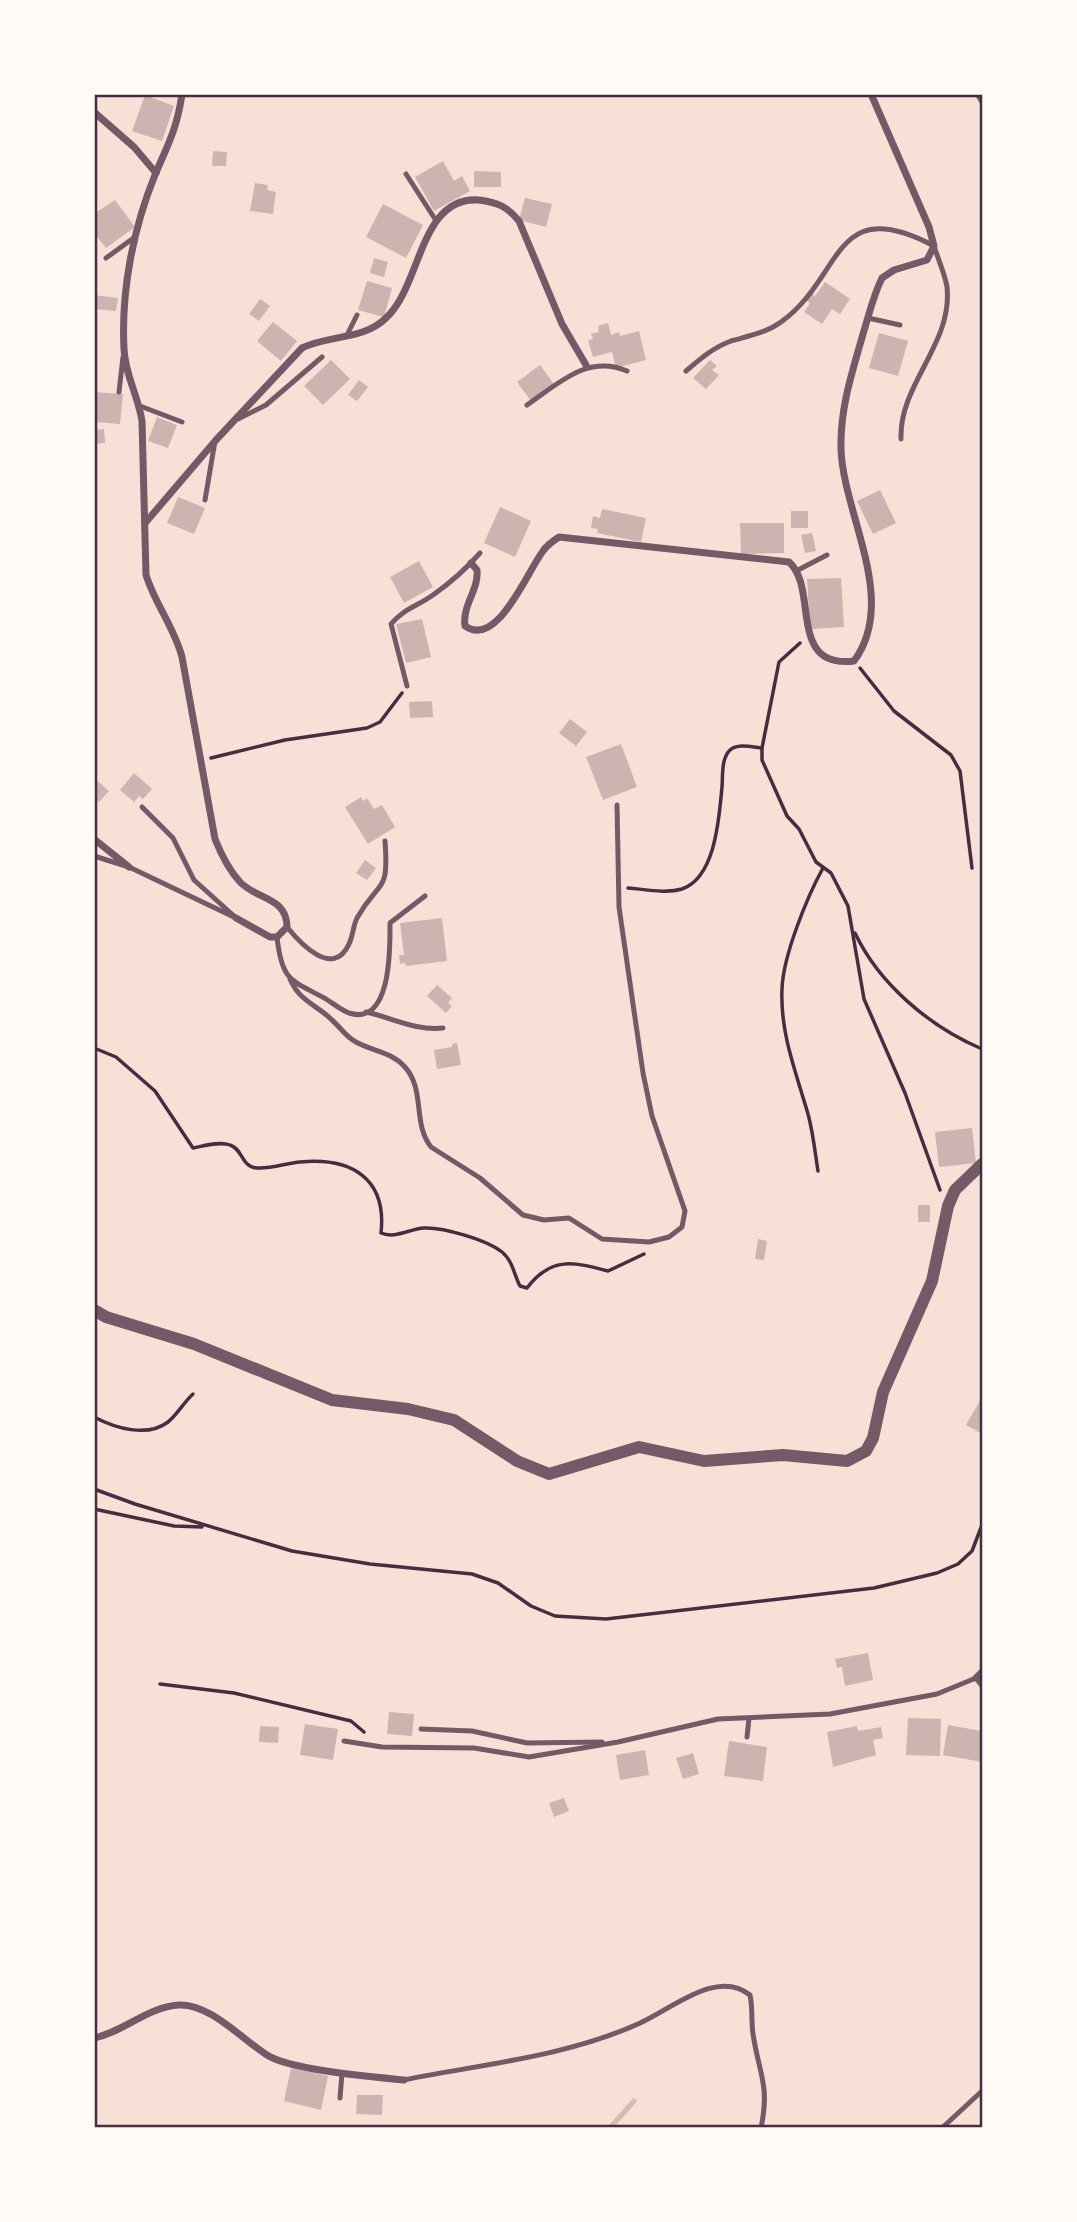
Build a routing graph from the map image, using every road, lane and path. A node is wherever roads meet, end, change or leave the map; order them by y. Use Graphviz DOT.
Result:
graph roads {
  1 [pos="182,94"];
  2 [pos="872,94"];
  3 [pos="977,94"];
  4 [pos="982,102"];
  5 [pos="94,112"];
  6 [pos="156,173"];
  7 [pos="407,174"];
  8 [pos="435,219"];
  9 [pos="137,236"];
  10 [pos="934,246"];
  11 [pos="106,258"];
  12 [pos="357,315"];
  13 [pos="869,318"];
  14 [pos="900,325"];
  15 [pos="347,335"];
  16 [pos="124,346"];
  17 [pos="322,357"];
  18 [pos="586,365"];
  19 [pos="627,371"];
  20 [pos="686,371"];
  21 [pos="119,392"];
  22 [pos="527,405"];
  23 [pos="140,406"];
  24 [pos="235,420"];
  25 [pos="182,422"];
  26 [pos="901,439"];
  27 [pos="216,440"];
  28 [pos="205,500"];
  29 [pos="146,522"];
  30 [pos="480,553"];
  31 [pos="827,555"];
  32 [pos="471,563"];
  33 [pos="798,570"];
  34 [pos="811,638"];
  35 [pos="854,661"];
  36 [pos="407,686"];
  37 [pos="762,748"];
  38 [pos="201,760"];
  39 [pos="617,805"];
  40 [pos="142,807"];
  41 [pos="94,839"];
  42 [pos="385,841"];
  43 [pos="94,856"];
  44 [pos="128,867"];
  45 [pos="823,868"];
  46 [pos="972,868"];
  47 [pos="618,887"];
  48 [pos="425,896"];
  49 [pos="236,918"];
  50 [pos="287,927"];
  51 [pos="853,930"];
  52 [pos="277,937"];
  53 [pos="290,979"];
  54 [pos="366,1012"];
  55 [pos="443,1028"];
  56 [pos="94,1048"];
  57 [pos="982,1049"];
  58 [pos="982,1164"];
  59 [pos="818,1171"];
  60 [pos="948,1206"];
  61 [pos="669,1237"];
  62 [pos="94,1310"];
  63 [pos="193,1394"];
  64 [pos="94,1417"];
  65 [pos="94,1489"];
  66 [pos="94,1508"];
  67 [pos="982,1524"];
  68 [pos="207,1527"];
  69 [pos="982,1672"];
  70 [pos="976,1678"];
  71 [pos="160,1684"];
  72 [pos="982,1686"];
  73 [pos="749,1718"];
  74 [pos="421,1729"];
  75 [pos="747,1737"];
  76 [pos="344,1741"];
  77 [pos="618,1742"];
  78 [pos="382,1747"];
  79 [pos="94,2038"];
  80 [pos="342,2073"];
  81 [pos="404,2080"];
  82 [pos="982,2091"];
  83 [pos="340,2098"];
  84 [pos="761,2127"];
  85 [pos="942,2127"];
  1 -- 6 [label="street"];
  2 -- 10 [label="street"];
  3 -- 4 [label="lane"];
  5 -- 6 [label="street"];
  6 -- 9 [label="street"];
  7 -- 8 [label="lane"];
  8 -- 15 [label="street"];
  8 -- 18 [label="street"];
  9 -- 11 [label="lane"];
  9 -- 16 [label="street"];
  10 -- 13 [label="street"];
  10 -- 20 [label="lane"];
  10 -- 26 [label="lane"];
  12 -- 15 [label="lane"];
  13 -- 14 [label="lane"];
  13 -- 35 [label="street"];
  15 -- 24 [label="street"];
  16 -- 21 [label="lane"];
  16 -- 23 [label="street"];
  17 -- 24 [label="lane"];
  18 -- 19 [label="lane"];
  18 -- 22 [label="lane"];
  23 -- 25 [label="lane"];
  23 -- 29 [label="street"];
  24 -- 27 [label="street"];
  27 -- 28 [label="lane"];
  27 -- 29 [label="street"];
  29 -- 38 [label="street"];
  30 -- 32 [label="lane"];
  31 -- 33 [label="lane"];
  32 -- 33 [label="street"];
  32 -- 36 [label="lane"];
  33 -- 34 [label="street"];
  34 -- 35 [label="street"];
  34 -- 37 [label="path"];
  35 -- 46 [label="path"];
  36 -- 38 [label="path"];
  37 -- 45 [label="path"];
  37 -- 47 [label="path"];
  38 -- 50 [label="street"];
  39 -- 47 [label="lane"];
  40 -- 49 [label="lane"];
  41 -- 44 [label="street"];
  42 -- 50 [label="lane"];
  43 -- 44 [label="lane"];
  44 -- 49 [label="lane"];
  45 -- 51 [label="path"];
  45 -- 59 [label="path"];
  47 -- 61 [label="lane"];
  48 -- 54 [label="lane"];
  49 -- 52 [label="street"];
  50 -- 52 [label="street"];
  51 -- 57 [label="path"];
  51 -- 60 [label="path"];
  52 -- 53 [label="lane"];
  53 -- 54 [label="lane"];
  53 -- 61 [label="lane"];
  54 -- 55 [label="lane"];
  56 -- 61 [label="path"];
  58 -- 60 [label="street"];
  60 -- 62 [label="street"];
  63 -- 64 [label="path"];
  65 -- 68 [label="path"];
  66 -- 68 [label="path"];
  67 -- 68 [label="path"];
  69 -- 70 [label="street"];
  70 -- 72 [label="lane"];
  70 -- 73 [label="lane"];
  71 -- 78 [label="path"];
  73 -- 75 [label="lane"];
  73 -- 77 [label="lane"];
  74 -- 77 [label="lane"];
  76 -- 78 [label="lane"];
  77 -- 78 [label="lane"];
  79 -- 80 [label="street"];
  80 -- 81 [label="street"];
  80 -- 83 [label="lane"];
  81 -- 84 [label="lane"];
  82 -- 85 [label="lane"];
}
